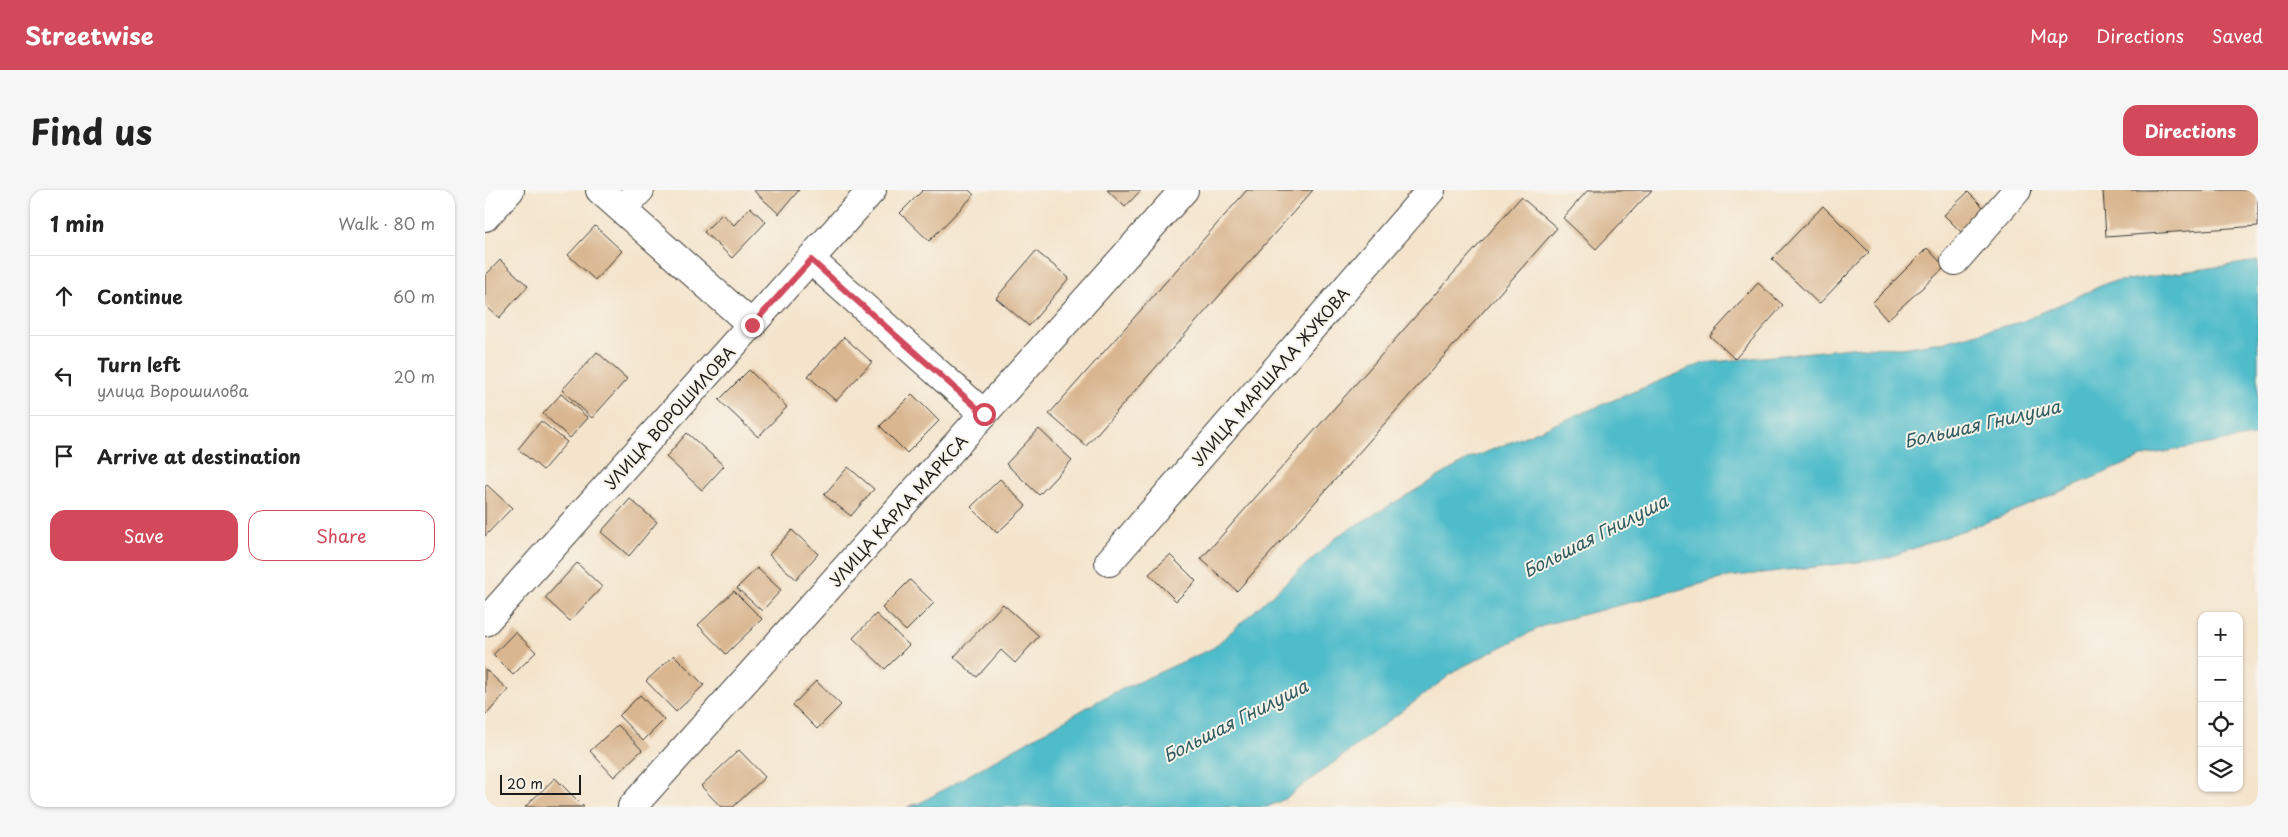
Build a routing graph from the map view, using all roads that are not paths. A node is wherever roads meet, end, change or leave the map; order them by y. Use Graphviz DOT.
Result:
graph roads {
  1 [pos="509,190"];
  2 [pos="600,190"];
  3 [pos="872,190"];
  4 [pos="1184,190"];
  5 [pos="1431,190"];
  6 [pos="2017,190"];
  7 [pos="631,199"];
  8 [pos="485,217"];
  9 [pos="811,260"];
  10 [pos="1955,261"];
  11 [pos="752,325"];
  12 [pos="984,414"];
  13 [pos="1109,562"];
  14 [pos="485,622"];
  15 [pos="632,807"];
  1 -- 8 [label="street"];
  2 -- 7 [label="street"];
  3 -- 9 [label="street, УЛИЦА ВОРОШИЛОВА"];
  4 -- 12 [label="street, УЛИЦА КАРЛА МАРКСА"];
  5 -- 13 [label="street, УЛИЦА МАРШАЛА ЖУКОВА"];
  6 -- 10 [label="street"];
  7 -- 11 [label="street"];
  9 -- 11 [label="street, УЛИЦА ВОРОШИЛОВА"];
  9 -- 12 [label="street"];
  11 -- 14 [label="street, УЛИЦА ВОРОШИЛОВА"];
  12 -- 15 [label="street, УЛИЦА КАРЛА МАРКСА"];
}
